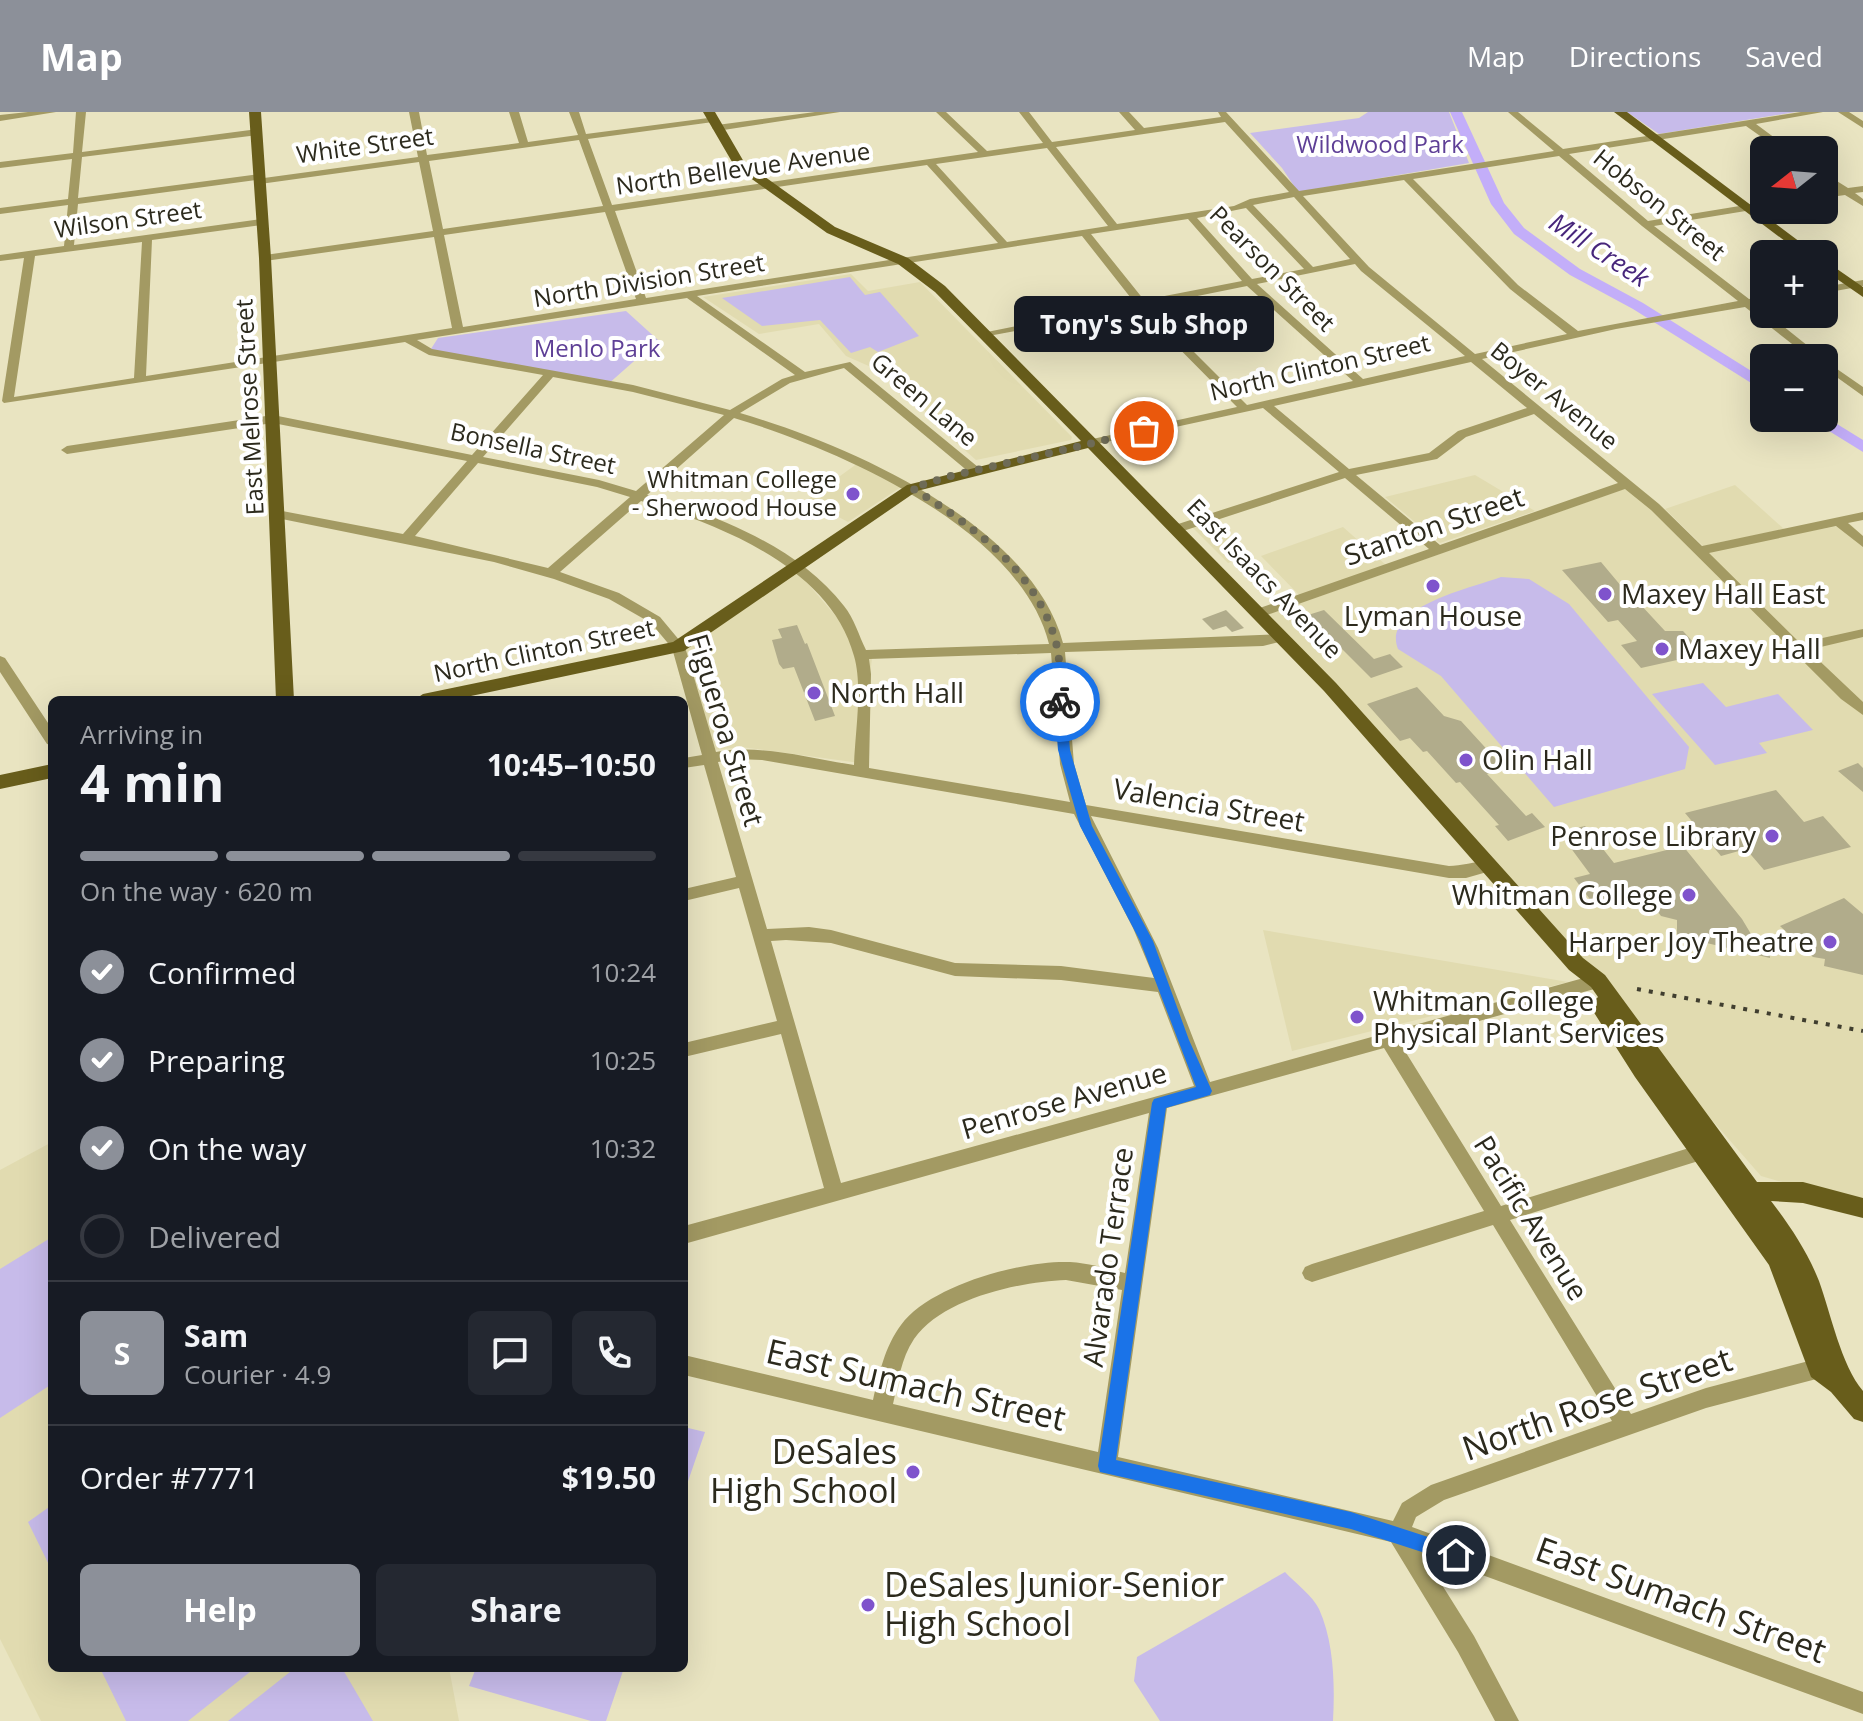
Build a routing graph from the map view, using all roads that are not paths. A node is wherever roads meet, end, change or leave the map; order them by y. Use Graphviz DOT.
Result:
graph roads {
  1 [pos="51,112"];
  2 [pos="81,112"];
  3 [pos="255,112"];
  4 [pos="414,112"];
  5 [pos="514,112"];
  6 [pos="574,112"];
  7 [pos="835,112"];
  8 [pos="941,112"];
  9 [pos="1024,112"];
  10 [pos="1124,112"];
  11 [pos="1513,112"];
  12 [pos="1620,112"];
  13 [pos="1818,112"];
  14 [pos="1843,112"];
  15 [pos="1224,114"];
  16 [pos="0,118"];
  17 [pos="713,120"];
  18 [pos="1748,123"];
  19 [pos="1863,125"];
  20 [pos="1141,131"];
  21 [pos="257,132"];
  22 [pos="1766,136"];
  23 [pos="583,137"];
  24 [pos="1655,138"];
  25 [pos="524,145"];
  26 [pos="1049,145"];
  27 [pos="985,154"];
  28 [pos="1562,154"];
  29 [pos="78,155"];
  30 [pos="423,158"];
  31 [pos="929,162"];
  32 [pos="0,165"];
  33 [pos="1407,178"];
  34 [pos="260,179"];
  35 [pos="768,185"];
  36 [pos="1838,186"];
  37 [pos="1863,189"];
  38 [pos="1847,192"];
  39 [pos="1838,193"];
  40 [pos="1295,195"];
  41 [pos="74,202"];
  42 [pos="1863,203"];
  43 [pos="1247,204"];
  44 [pos="1748,207"];
  45 [pos="609,209"];
  46 [pos="0,211"];
  47 [pos="1190,216"];
  48 [pos="262,222"];
  49 [pos="1646,224"];
  50 [pos="1115,228"];
  51 [pos="439,233"];
  52 [pos="1085,233"];
  53 [pos="147,238"];
  54 [pos="1792,240"];
  55 [pos="1005,245"];
  56 [pos="69,249"];
  57 [pos="30,254"];
  58 [pos="0,258"];
  59 [pos="265,258"];
  60 [pos="903,261"];
  61 [pos="1357,261"];
  62 [pos="1311,270"];
  63 [pos="1838,273"];
  64 [pos="1250,283"];
  65 [pos="1859,287"];
  66 [pos="1838,289"];
  67 [pos="690,294"];
  68 [pos="643,303"];
  69 [pos="1750,303"];
  70 [pos="1141,304"];
  71 [pos="1745,304"];
  72 [pos="458,331"];
  73 [pos="987,335"];
  74 [pos="1576,335"];
  75 [pos="407,339"];
  76 [pos="1798,344"];
  77 [pos="1474,358"];
  78 [pos="269,361"];
  79 [pos="550,374"];
  80 [pos="1838,374"];
  81 [pos="802,375"];
  82 [pos="140,381"];
  83 [pos="1360,382"];
  84 [pos="1863,393"];
  85 [pos="1265,404"];
  86 [pos="1245,409"];
  87 [pos="1536,409"];
  88 [pos="731,413"];
  89 [pos="273,419"];
  90 [pos="1092,443"];
  91 [pos="67,450"];
  92 [pos="475,459"];
  93 [pos="974,470"];
  94 [pos="1348,473"];
  95 [pos="1626,484"];
  96 [pos="912,488"];
  97 [pos="637,494"];
  98 [pos="277,514"];
  99 [pos="1863,516"];
  100 [pos="1838,521"];
  101 [pos="1176,529"];
  102 [pos="405,539"];
  103 [pos="1863,543"];
  104 [pos="1438,550"];
  105 [pos="1699,551"];
  106 [pos="796,566"];
  107 [pos="552,572"];
  108 [pos="1259,613"];
  109 [pos="1863,633"];
  110 [pos="1282,637"];
  111 [pos="678,647"];
  112 [pos="1057,648"];
  113 [pos="1797,648"];
  114 [pos="861,655"];
  115 [pos="0,661"];
  116 [pos="285,696"];
  117 [pos="442,696"];
  118 [pos="1863,710"];
  119 [pos="48,734"];
  120 [pos="710,758"];
  121 [pos="688,762"];
  122 [pos="48,772"];
  123 [pos="861,773"];
  124 [pos="0,782"];
  125 [pos="1080,810"];
  126 [pos="1488,866"];
  127 [pos="745,881"];
  128 [pos="688,894"];
  129 [pos="761,936"];
  130 [pos="1586,976"];
  131 [pos="1164,985"];
  132 [pos="787,1026"];
  133 [pos="1389,1041"];
  134 [pos="688,1049"];
  135 [pos="1205,1091"];
  136 [pos="1159,1103"];
  137 [pos="1702,1152"];
  138 [pos="835,1194"];
  139 [pos="1744,1194"];
  140 [pos="1863,1208"];
  141 [pos="1497,1216"];
  142 [pos="688,1234"];
  143 [pos="1312,1273"];
  144 [pos="1132,1284"];
  145 [pos="688,1366"];
  146 [pos="1832,1372"];
  147 [pos="881,1410"];
  148 [pos="1863,1410"];
  149 [pos="1626,1425"];
  150 [pos="1106,1466"];
  151 [pos="1398,1533"];
  152 [pos="1863,1703"];
  153 [pos="1508,1721"];
  1 -- 16 [label="street"];
  2 -- 29 [label="street"];
  3 -- 21 [label="main road, East Melrose Street"];
  4 -- 30 [label="street"];
  5 -- 25 [label="street"];
  6 -- 23 [label="street"];
  7 -- 17 [label="street, White Street"];
  8 -- 27 [label="street"];
  9 -- 26 [label="street"];
  10 -- 20 [label="street"];
  11 -- 28 [label="street, Hobson Street"];
  12 -- 24 [label="main road"];
  13 -- 18 [label="street, North Division Street"];
  14 -- 19 [label="street"];
  15 -- 20 [label="street, North Bellevue Avenue"];
  15 -- 40 [label="street, Boyer Avenue"];
  17 -- 23 [label="street, White Street"];
  17 -- 35 [label="main road, East Isaacs Avenue"];
  18 -- 22 [label="street"];
  18 -- 24 [label="street, North Division Street"];
  20 -- 26 [label="street, North Bellevue Avenue"];
  21 -- 29 [label="street"];
  21 -- 34 [label="main road, East Melrose Street"];
  23 -- 25 [label="street, White Street"];
  23 -- 45 [label="street"];
  24 -- 28 [label="street, North Division Street"];
  24 -- 44 [label="main road"];
  25 -- 30 [label="street, White Street"];
  26 -- 27 [label="street, North Bellevue Avenue"];
  26 -- 50 [label="street"];
  27 -- 31 [label="street, North Bellevue Avenue"];
  28 -- 33 [label="street, North Division Street"];
  28 -- 49 [label="street, Hobson Street"];
  29 -- 32 [label="street"];
  29 -- 41 [label="street"];
  30 -- 34 [label="street, White Street"];
  30 -- 51 [label="street"];
  31 -- 35 [label="street, North Bellevue Avenue"];
  31 -- 55 [label="street"];
  33 -- 40 [label="street, North Division Street"];
  33 -- 74 [label="street"];
  34 -- 41 [label="street, White Street"];
  34 -- 48 [label="main road, East Melrose Street"];
  35 -- 45 [label="street, North Bellevue Avenue"];
  35 -- 60 [label="main road, East Isaacs Avenue"];
  36 -- 38 [label="street"];
  37 -- 38 [label="street"];
  38 -- 39 [label="street"];
  38 -- 42 [label="street"];
  40 -- 43 [label="street, North Division Street"];
  40 -- 61 [label="street, Boyer Avenue"];
  41 -- 46 [label="street, White Street"];
  41 -- 56 [label="street"];
  43 -- 47 [label="street, North Division Street"];
  43 -- 62 [label="street"];
  44 -- 49 [label="street"];
  44 -- 54 [label="main road"];
  45 -- 51 [label="street, North Bellevue Avenue"];
  45 -- 68 [label="street"];
  47 -- 50 [label="street, North Division Street"];
  47 -- 64 [label="street, Pearson Street"];
  48 -- 53 [label="street, Wilson Street"];
  48 -- 59 [label="main road, East Melrose Street"];
  49 -- 71 [label="street, Hobson Street"];
  50 -- 52 [label="street, North Division Street"];
  51 -- 59 [label="street, North Bellevue Avenue"];
  51 -- 72 [label="street"];
  52 -- 55 [label="street, North Division Street"];
  52 -- 70 [label="street"];
  53 -- 56 [label="street, Wilson Street"];
  53 -- 82 [label="street"];
  55 -- 60 [label="street, North Division Street"];
  56 -- 57 [label="street, Wilson Street"];
  57 -- 58 [label="street, Wilson Street"];
  57 -- 82 [label="street, North Division Street"];
  59 -- 78 [label="main road, East Melrose Street"];
  60 -- 67 [label="street, North Division Street"];
  60 -- 73 [label="main road, East Isaacs Avenue"];
  61 -- 62 [label="street"];
  61 -- 77 [label="street, Boyer Avenue"];
  62 -- 64 [label="street"];
  63 -- 65 [label="main road"];
  64 -- 70 [label="street"];
  64 -- 83 [label="street, Pearson Street"];
  65 -- 66 [label="street"];
  67 -- 68 [label="street, North Division Street"];
  67 -- 81 [label="street"];
  68 -- 72 [label="street, North Division Street"];
  69 -- 71 [label="street, North Clinton Street"];
  70 -- 73 [label="street"];
  70 -- 86 [label="street"];
  71 -- 74 [label="street, North Clinton Street"];
  71 -- 76 [label="street, Hobson Street"];
  72 -- 75 [label="street, North Division Street"];
  73 -- 90 [label="main road, East Isaacs Avenue"];
  74 -- 77 [label="street, North Clinton Street"];
  75 -- 78 [label="street, North Division Street"];
  75 -- 79 [label="street"];
  77 -- 83 [label="street, North Clinton Street"];
  77 -- 87 [label="street, Boyer Avenue"];
  78 -- 82 [label="street, North Division Street"];
  78 -- 89 [label="main road, East Melrose Street"];
  79 -- 88 [label="street"];
  79 -- 92 [label="street"];
  80 -- 84 [label="street"];
  81 -- 88 [label="street"];
  81 -- 93 [label="street, Green Lane"];
  83 -- 85 [label="street, North Clinton Street"];
  85 -- 86 [label="street, North Clinton Street"];
  85 -- 94 [label="street"];
  86 -- 90 [label="street, North Clinton Street"];
  87 -- 94 [label="street"];
  87 -- 95 [label="street, Boyer Avenue"];
  88 -- 96 [label="street"];
  88 -- 97 [label="street"];
  89 -- 91 [label="street, Bonsella Street"];
  89 -- 92 [label="street, Bonsella Street"];
  89 -- 98 [label="main road, East Melrose Street"];
  90 -- 93 [label="main road, North Clinton Street"];
  90 -- 101 [label="main road, East Isaacs Avenue"];
  92 -- 97 [label="street, Bonsella Street"];
  92 -- 102 [label="street"];
  93 -- 96 [label="main road, North Clinton Street"];
  94 -- 101 [label="street"];
  94 -- 104 [label="street"];
  95 -- 104 [label="street, Stanton Street"];
  95 -- 105 [label="street, Boyer Avenue"];
  96 -- 106 [label="main road, North Clinton Street"];
  96 -- 112 [label="street"];
  97 -- 106 [label="street, Bonsella Street"];
  97 -- 107 [label="street"];
  98 -- 102 [label="street, Figueroa Street"];
  98 -- 116 [label="main road, East Melrose Street"];
  99 -- 100 [label="street"];
  100 -- 103 [label="street"];
  100 -- 105 [label="street"];
  101 -- 108 [label="main road, East Isaacs Avenue"];
  102 -- 107 [label="street, Figueroa Street"];
  104 -- 108 [label="street, Stanton Street"];
  105 -- 113 [label="street, Boyer Avenue"];
  106 -- 111 [label="main road, North Clinton Street"];
  106 -- 114 [label="street, Bonsella Street"];
  107 -- 111 [label="street, Figueroa Street"];
  108 -- 110 [label="main road, East Isaacs Avenue"];
  109 -- 113 [label="street"];
  110 -- 112 [label="street"];
  110 -- 126 [label="main road, East Isaacs Avenue"];
  111 -- 117 [label="main road, North Clinton Street"];
  111 -- 120 [label="street, Figueroa Street"];
  112 -- 114 [label="street"];
  112 -- 125 [label="street"];
  113 -- 118 [label="street, Boyer Avenue"];
  114 -- 123 [label="street, Bonsella Street"];
  115 -- 119 [label="street"];
  120 -- 121 [label="street, Valencia Street"];
  120 -- 123 [label="street, Valencia Street"];
  120 -- 127 [label="street, Figueroa Street"];
  122 -- 124 [label="main road"];
  123 -- 125 [label="street, Valencia Street"];
  125 -- 126 [label="street, Valencia Street"];
  125 -- 131 [label="street"];
  126 -- 130 [label="main road, East Isaacs Avenue"];
  127 -- 128 [label="street"];
  127 -- 129 [label="street, Figueroa Street"];
  129 -- 131 [label="street"];
  129 -- 132 [label="street, Figueroa Street"];
  130 -- 133 [label="street, Penrose Avenue"];
  130 -- 137 [label="main road, East Isaacs Avenue"];
  130 -- 139 [label="main road, East Isaacs Avenue"];
  131 -- 135 [label="street"];
  132 -- 134 [label="street"];
  132 -- 138 [label="street, Figueroa Street"];
  133 -- 135 [label="street, Penrose Avenue"];
  133 -- 141 [label="street, Pacific Avenue"];
  135 -- 136 [label="street, Penrose Avenue"];
  136 -- 138 [label="street, Penrose Avenue"];
  136 -- 144 [label="street, Alvarado Terrace"];
  137 -- 139 [label="main road, East Isaacs Avenue"];
  137 -- 141 [label="street"];
  138 -- 142 [label="street, Penrose Avenue"];
  139 -- 140 [label="main road"];
  139 -- 146 [label="main road, East Isaacs Avenue"];
  141 -- 143 [label="street"];
  141 -- 149 [label="street, Pacific Avenue"];
  144 -- 147 [label="street"];
  144 -- 150 [label="street, Alvarado Terrace"];
  145 -- 147 [label="street, East Sumach Street"];
  146 -- 148 [label="main road, East Isaacs Avenue"];
  146 -- 149 [label="street, North Rose Street"];
  147 -- 150 [label="street, East Sumach Street"];
  149 -- 151 [label="street, North Rose Street"];
  150 -- 151 [label="street, East Sumach Street"];
  151 -- 152 [label="street, East Sumach Street"];
  151 -- 153 [label="street"];
}
